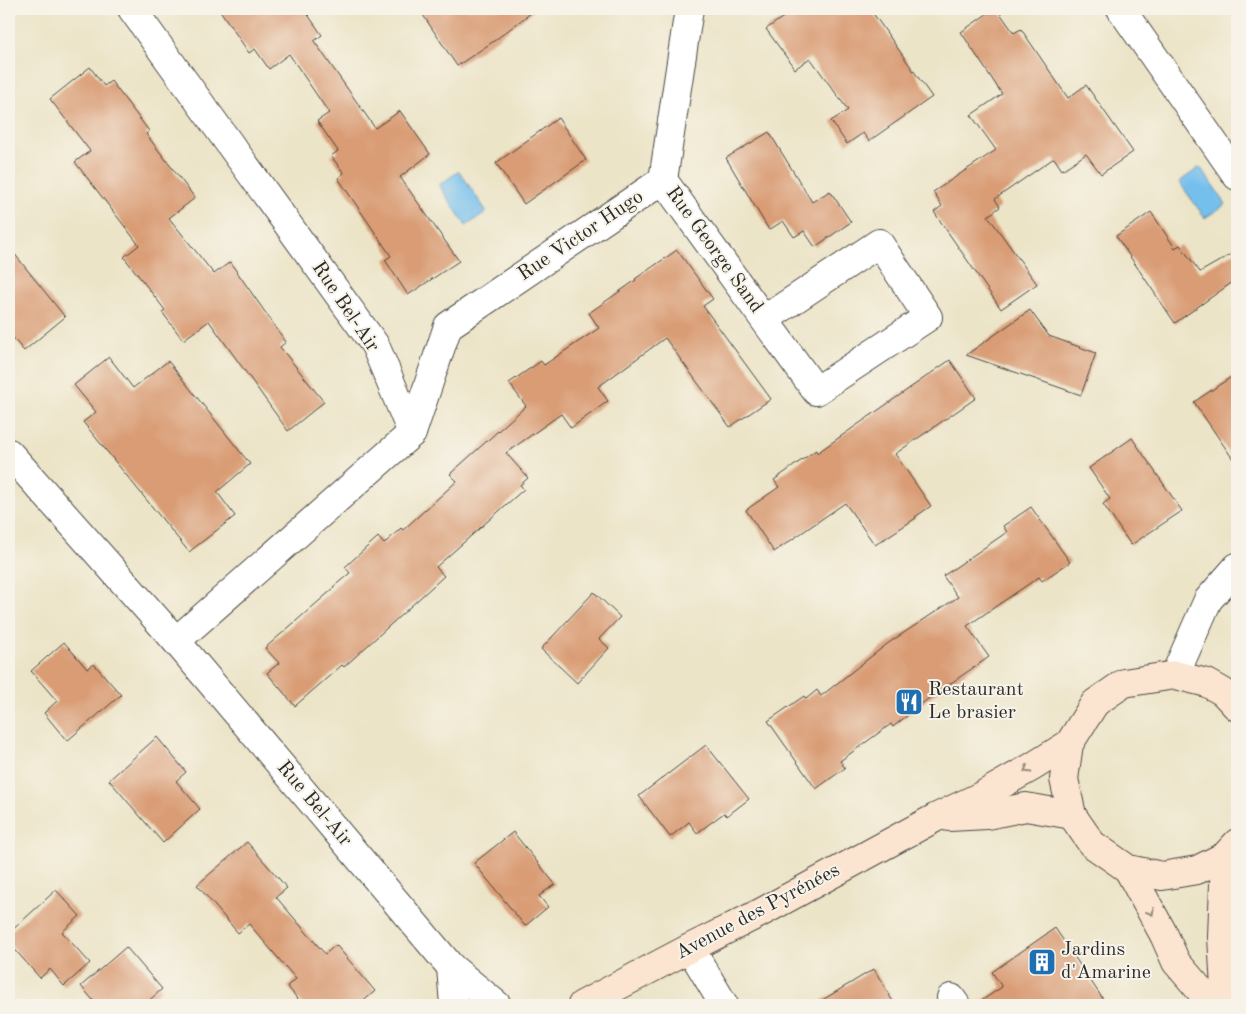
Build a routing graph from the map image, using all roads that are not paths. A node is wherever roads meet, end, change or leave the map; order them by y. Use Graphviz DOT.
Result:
graph roads {
  1 [pos="132,9"];
  2 [pos="690,9"];
  3 [pos="1121,9"];
  4 [pos="1237,176"];
  5 [pos="663,180"];
  6 [pos="765,319"];
  7 [pos="412,433"];
  8 [pos="9,453"];
  9 [pos="1237,567"];
  10 [pos="176,641"];
  11 [pos="1175,675"];
  12 [pos="1237,707"];
  13 [pos="1069,744"];
  14 [pos="1072,815"];
  15 [pos="935,818"];
  16 [pos="1231,850"];
  17 [pos="1128,869"];
  18 [pos="690,948"];
  19 [pos="451,967"];
  20 [pos="454,1005"];
  21 [pos="497,1005"];
  22 [pos="582,1005"];
  23 [pos="724,1005"];
  24 [pos="1213,1005"];
  25 [pos="1226,1005"];
  1 -- 7 [label="street, Rue Bel-Air"];
  2 -- 5 [label="street, Rue Victor Hugo"];
  3 -- 4 [label="street"];
  5 -- 6 [label="street, Rue George Sand"];
  5 -- 7 [label="street, Rue Victor Hugo"];
  6 -- 6 [label="street, Rue George Sand"];
  7 -- 10 [label="street"];
  8 -- 10 [label="street, Rue Bel-Air"];
  9 -- 11 [label="street"];
  10 -- 19 [label="street, Rue Bel-Air"];
  11 -- 12 [label="main road"];
  11 -- 13 [label="main road"];
  13 -- 14 [label="main road"];
  13 -- 15 [label="main road, Avenue des Pyrénées, one-way"];
  14 -- 15 [label="main road, Avenue des Pyrénées"];
  14 -- 17 [label="main road"];
  15 -- 18 [label="main road, Avenue des Pyrénées"];
  16 -- 17 [label="main road"];
  16 -- 25 [label="main road"];
  17 -- 24 [label="main road, one-way"];
  18 -- 22 [label="main road, Avenue des Pyrénées"];
  18 -- 23 [label="street"];
  19 -- 20 [label="street"];
  19 -- 21 [label="street, Rue Bel-Air"];
}
